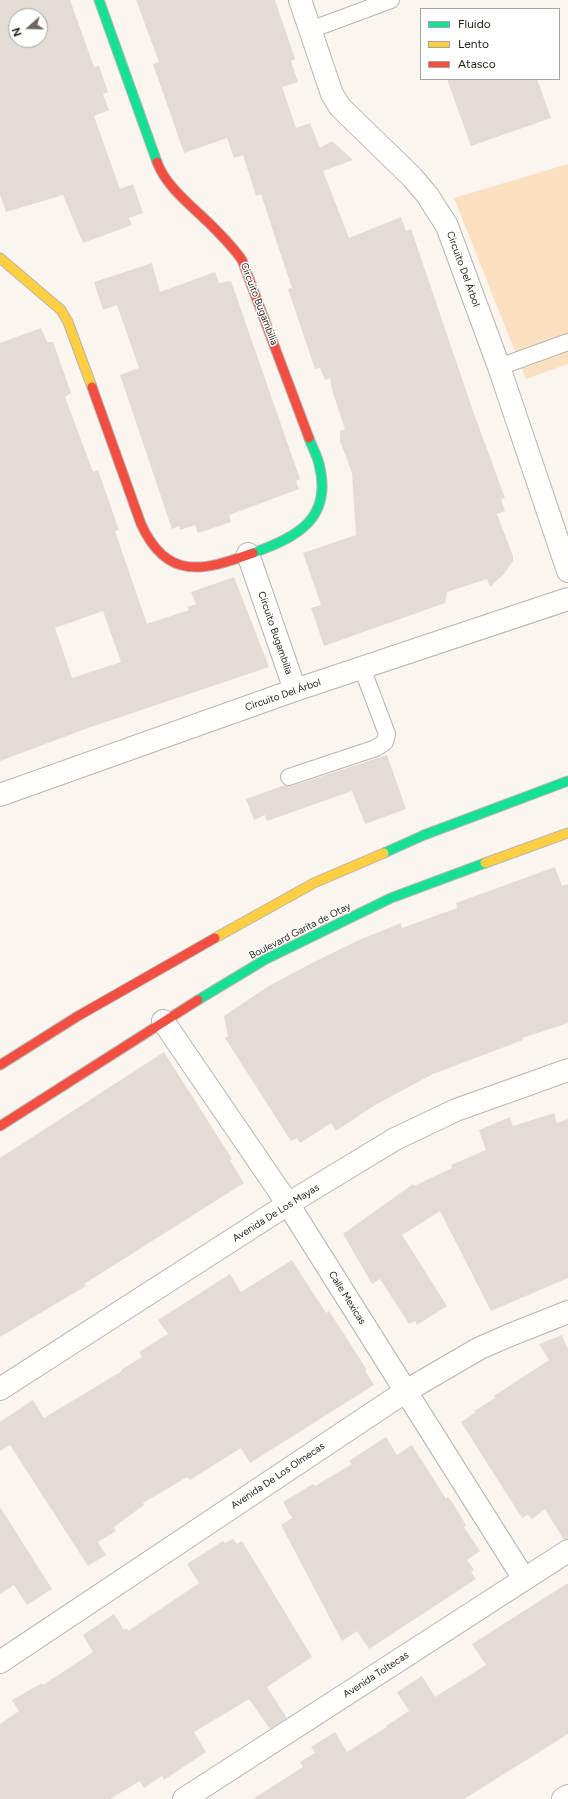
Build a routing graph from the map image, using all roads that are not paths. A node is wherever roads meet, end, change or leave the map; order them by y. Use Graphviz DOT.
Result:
graph roads {
  1 [pos="99,0"];
  2 [pos="300,0"];
  3 [pos="391,0"];
  4 [pos="310,30"];
  5 [pos="0,258"];
  6 [pos="568,342"];
  7 [pos="499,367"];
  8 [pos="248,554"];
  9 [pos="568,572"];
  10 [pos="568,599"];
  11 [pos="362,668"];
  12 [pos="295,690"];
  13 [pos="290,777"];
  14 [pos="568,781"];
  15 [pos="0,795"];
  16 [pos="568,833"];
  17 [pos="163,1021"];
  18 [pos="0,1065"];
  19 [pos="568,1070"];
  20 [pos="0,1126"];
  21 [pos="288,1204"];
  22 [pos="568,1312"];
  23 [pos="0,1389"];
  24 [pos="406,1391"];
  25 [pos="568,1551"];
  26 [pos="524,1579"];
  27 [pos="0,1662"];
  28 [pos="568,1796"];
  29 [pos="184,1799"];
  30 [pos="563,1799"];
  1 -- 8 [label="main road, Circuito Bugambilia"];
  2 -- 4 [label="street, Circuito Del Árbol"];
  3 -- 4 [label="lane"];
  4 -- 7 [label="street, Circuito Del Árbol"];
  5 -- 8 [label="main road, Circuito Bugambilia"];
  6 -- 7 [label="lane"];
  7 -- 9 [label="street, Circuito Del Árbol"];
  8 -- 12 [label="street, Circuito Bugambilia"];
  10 -- 11 [label="street, Circuito Del Árbol"];
  11 -- 12 [label="street, Circuito Del Árbol"];
  11 -- 13 [label="lane"];
  12 -- 15 [label="street, Circuito Del Árbol"];
  14 -- 18 [label="main road"];
  16 -- 17 [label="main road, Boulevard Garita de Otay"];
  17 -- 20 [label="main road, Boulevard Garita de Otay"];
  17 -- 21 [label="street, Calle Mexicas"];
  19 -- 21 [label="street, Avenida De Los Mayas"];
  21 -- 23 [label="street, Avenida De Los Mayas"];
  21 -- 24 [label="street, Calle Mexicas"];
  22 -- 24 [label="street, Avenida De Los Olmecas"];
  24 -- 26 [label="street, Calle Mexicas"];
  24 -- 27 [label="street, Avenida De Los Olmecas"];
  25 -- 26 [label="street, Avenida Toltecas"];
  26 -- 29 [label="street, Avenida Toltecas"];
  28 -- 30 [label="street"];
}
